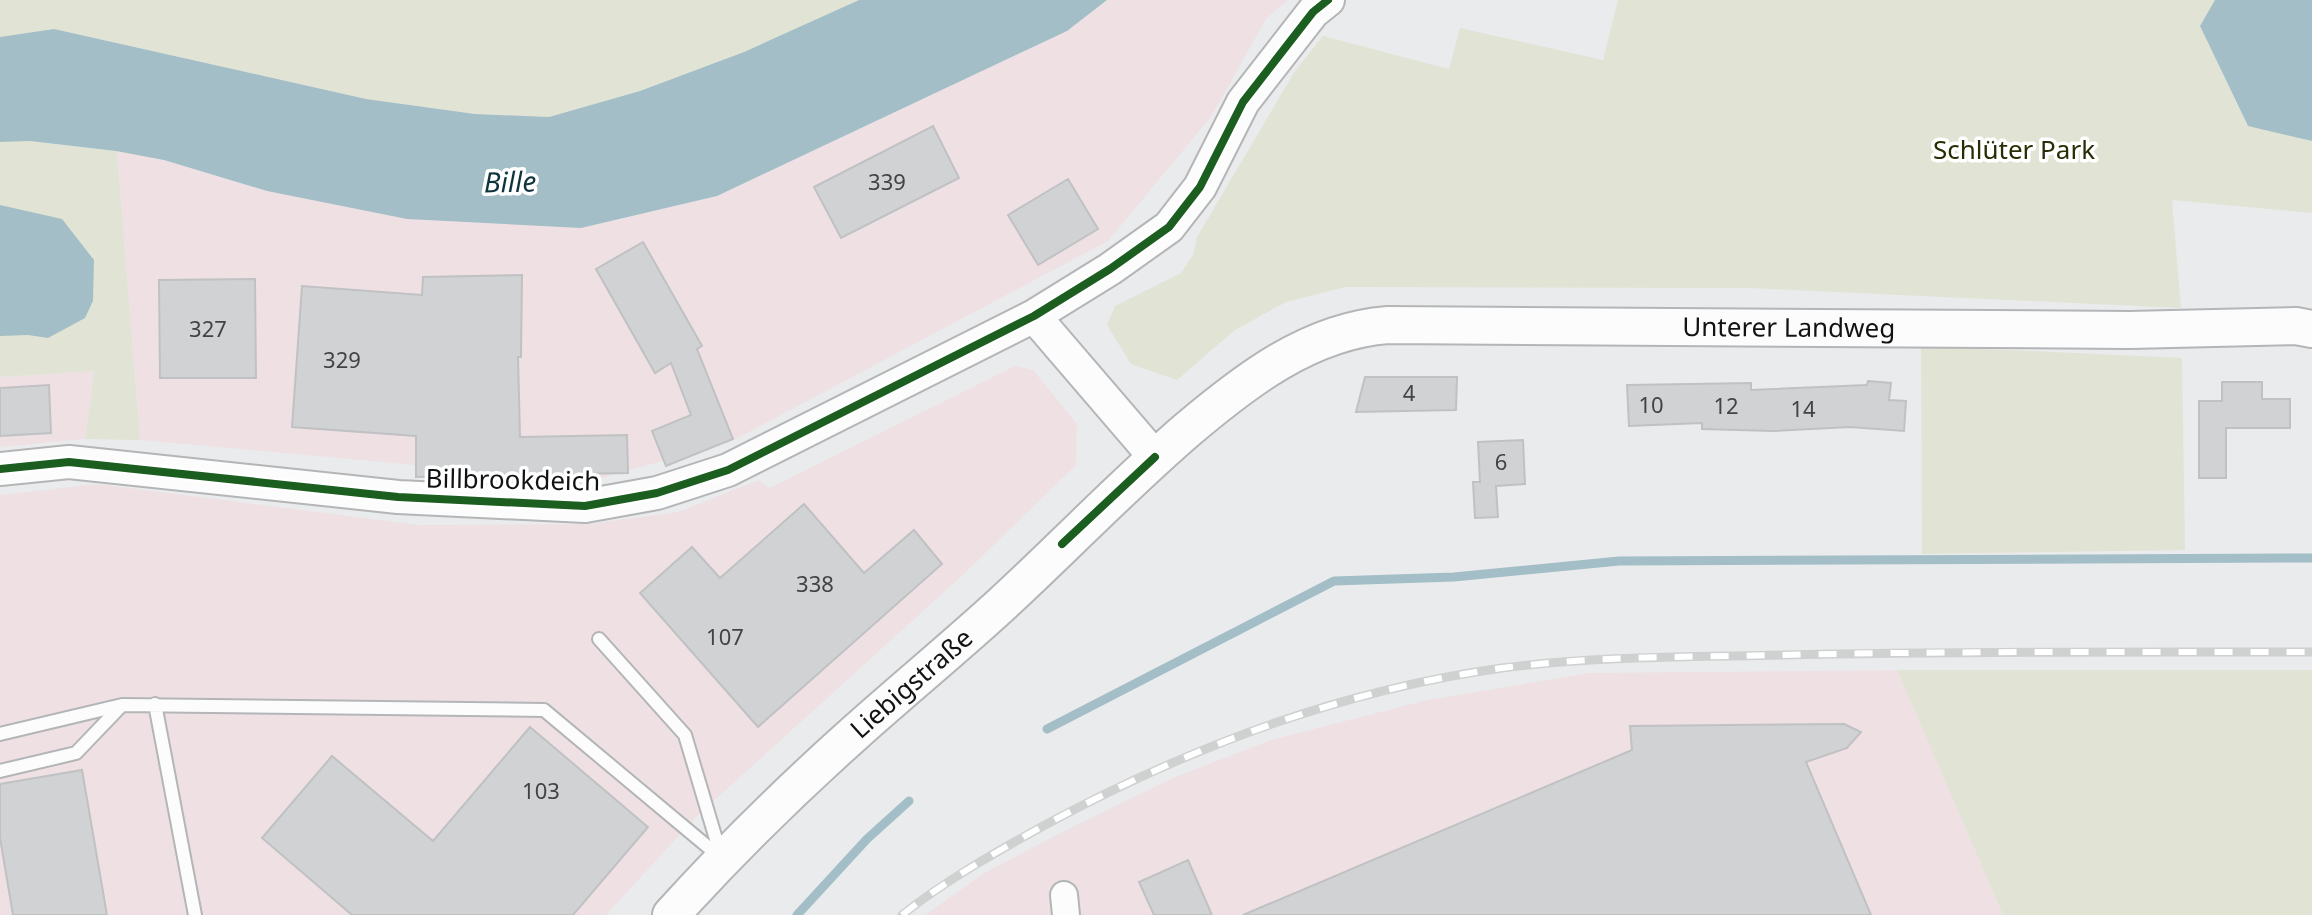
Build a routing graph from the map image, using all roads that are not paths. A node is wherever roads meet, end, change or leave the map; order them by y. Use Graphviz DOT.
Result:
graph roads {
  1 [pos="1328,0"];
  2 [pos="1034,316"];
  3 [pos="2312,329"];
  4 [pos="1273,364"];
  5 [pos="1155,457"];
  6 [pos="0,469"];
  7 [pos="599,639"];
  8 [pos="155,704"];
  9 [pos="122,705"];
  10 [pos="0,734"];
  11 [pos="0,771"];
  12 [pos="722,859"];
  13 [pos="195,915"];
  14 [pos="671,915"];
  1 -- 2 [label="street, Billbrookdeich"];
  2 -- 5 [label="street"];
  2 -- 6 [label="street, Billbrookdeich"];
  3 -- 4 [label="main road, Unterer Landweg"];
  4 -- 5 [label="main road, Liebigstraße"];
  5 -- 12 [label="main road, Liebigstraße"];
  7 -- 12 [label="lane"];
  8 -- 9 [label="lane"];
  8 -- 12 [label="lane"];
  8 -- 13 [label="lane"];
  9 -- 10 [label="lane"];
  9 -- 11 [label="lane"];
  12 -- 14 [label="main road, Liebigstraße"];
}
